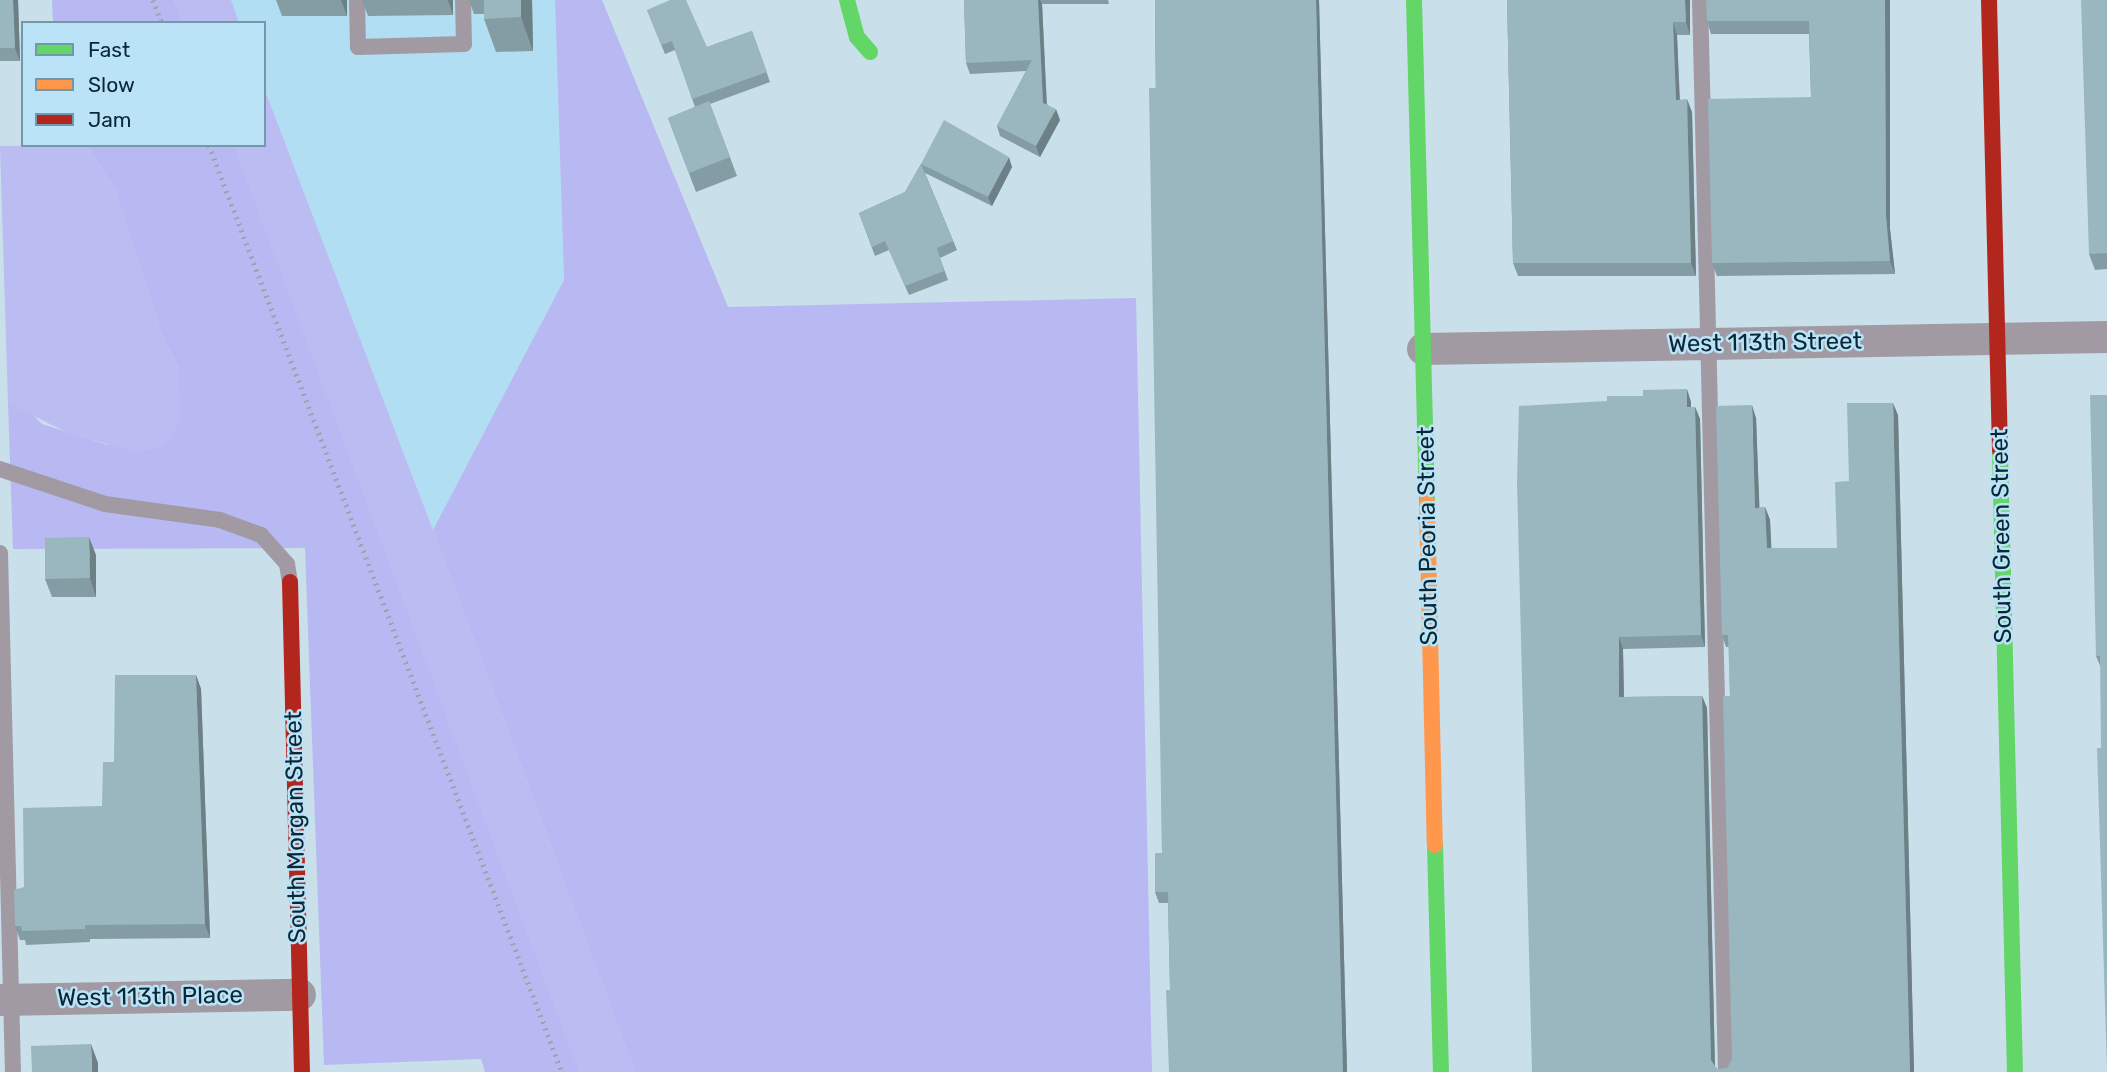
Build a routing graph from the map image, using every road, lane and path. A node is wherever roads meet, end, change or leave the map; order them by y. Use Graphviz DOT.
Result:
graph roads {
  1 [pos="153,0"];
  2 [pos="357,0"];
  3 [pos="463,0"];
  4 [pos="847,0"];
  5 [pos="1414,0"];
  6 [pos="1700,0"];
  7 [pos="1989,0"];
  8 [pos="161,21"];
  9 [pos="870,52"];
  10 [pos="210,147"];
  11 [pos="2107,337"];
  12 [pos="1997,339"];
  13 [pos="1709,344"];
  14 [pos="1423,349"];
  15 [pos="0,469"];
  16 [pos="0,553"];
  17 [pos="289,582"];
  18 [pos="300,995"];
  19 [pos="6,1000"];
  20 [pos="13,1072"];
  21 [pos="302,1072"];
  22 [pos="562,1072"];
  23 [pos="1441,1072"];
  24 [pos="1726,1072"];
  25 [pos="2015,1072"];
  1 -- 8 [label="path"];
  2 -- 3 [label="lane"];
  4 -- 9 [label="street"];
  5 -- 14 [label="street, South Peoria Street"];
  6 -- 13 [label="lane"];
  7 -- 12 [label="street, South Green Street"];
  10 -- 22 [label="path"];
  11 -- 12 [label="street, West 113th Street"];
  12 -- 13 [label="street, West 113th Street"];
  12 -- 25 [label="street, South Green Street"];
  13 -- 14 [label="street, West 113th Street"];
  13 -- 24 [label="lane"];
  14 -- 23 [label="street, South Peoria Street"];
  15 -- 17 [label="lane"];
  16 -- 19 [label="lane"];
  17 -- 18 [label="street, South Morgan Street"];
  18 -- 19 [label="street, West 113th Place"];
  18 -- 21 [label="street, South Morgan Street"];
  19 -- 20 [label="lane"];
}
